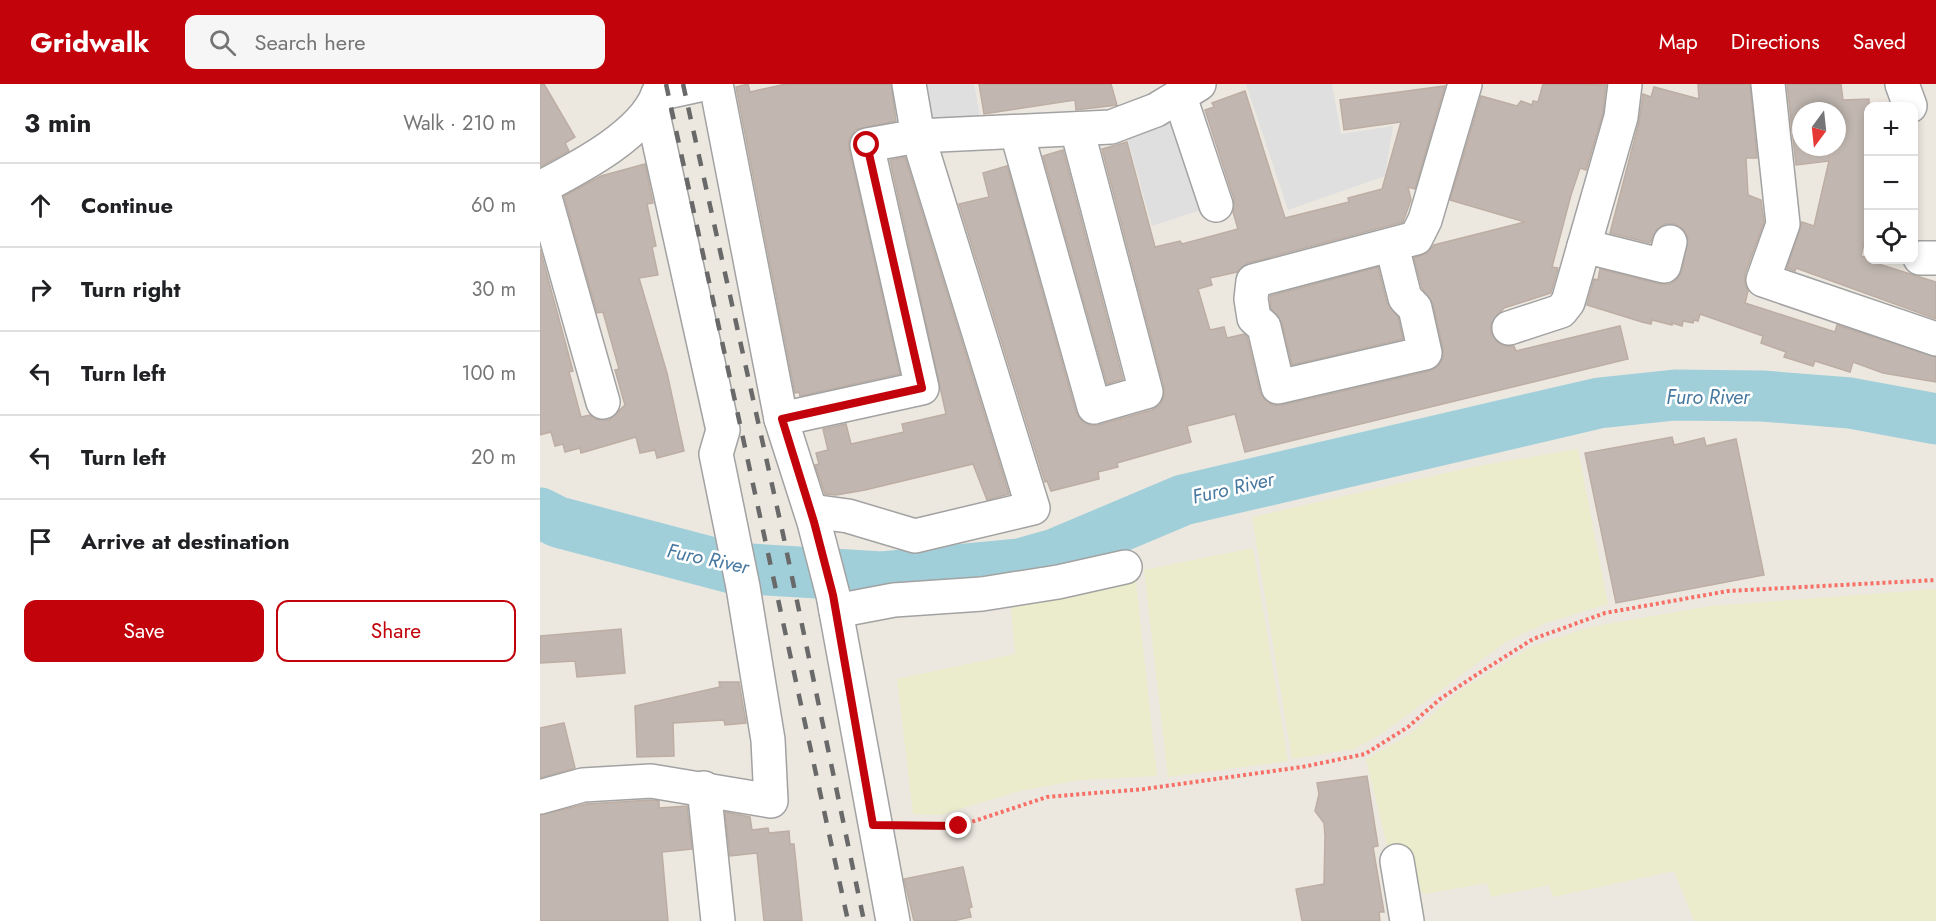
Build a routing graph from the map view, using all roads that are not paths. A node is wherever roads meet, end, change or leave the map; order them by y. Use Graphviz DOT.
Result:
graph roads {
  1 [pos="704,84"];
  2 [pos="716,84"];
  3 [pos="909,84"];
  4 [pos="1465,84"];
  5 [pos="1625,84"];
  6 [pos="1768,84"];
  7 [pos="1902,84"];
  8 [pos="1190,90"];
  9 [pos="653,96"];
  10 [pos="1909,102"];
  11 [pos="1077,129"];
  12 [pos="1017,133"];
  13 [pos="918,136"];
  14 [pos="541,188"];
  15 [pos="1216,205"];
  16 [pos="1670,242"];
  17 [pos="1392,246"];
  18 [pos="1584,246"];
  19 [pos="1509,328"];
  20 [pos="1936,339"];
  21 [pos="603,402"];
  22 [pos="782,419"];
  23 [pos="813,517"];
  24 [pos="1125,567"];
  25 [pos="834,603"];
  26 [pos="704,788"];
  27 [pos="540,797"];
  28 [pos="1397,861"];
  29 [pos="718,921"];
  30 [pos="893,921"];
  31 [pos="1407,921"];
  1 -- 9 [label="street"];
  2 -- 22 [label="street"];
  3 -- 13 [label="street"];
  4 -- 17 [label="street"];
  5 -- 18 [label="street"];
  6 -- 20 [label="street"];
  7 -- 10 [label="street"];
  8 -- 11 [label="street"];
  8 -- 15 [label="street"];
  9 -- 14 [label="street"];
  9 -- 26 [label="street"];
  11 -- 12 [label="street"];
  11 -- 12 [label="street"];
  12 -- 13 [label="street"];
  13 -- 22 [label="street"];
  13 -- 23 [label="street"];
  14 -- 21 [label="street"];
  16 -- 18 [label="street"];
  17 -- 17 [label="street"];
  18 -- 19 [label="street"];
  22 -- 23 [label="street"];
  23 -- 25 [label="street"];
  24 -- 25 [label="street"];
  25 -- 30 [label="street"];
  26 -- 27 [label="street"];
  26 -- 29 [label="street"];
  28 -- 31 [label="street"];
}
